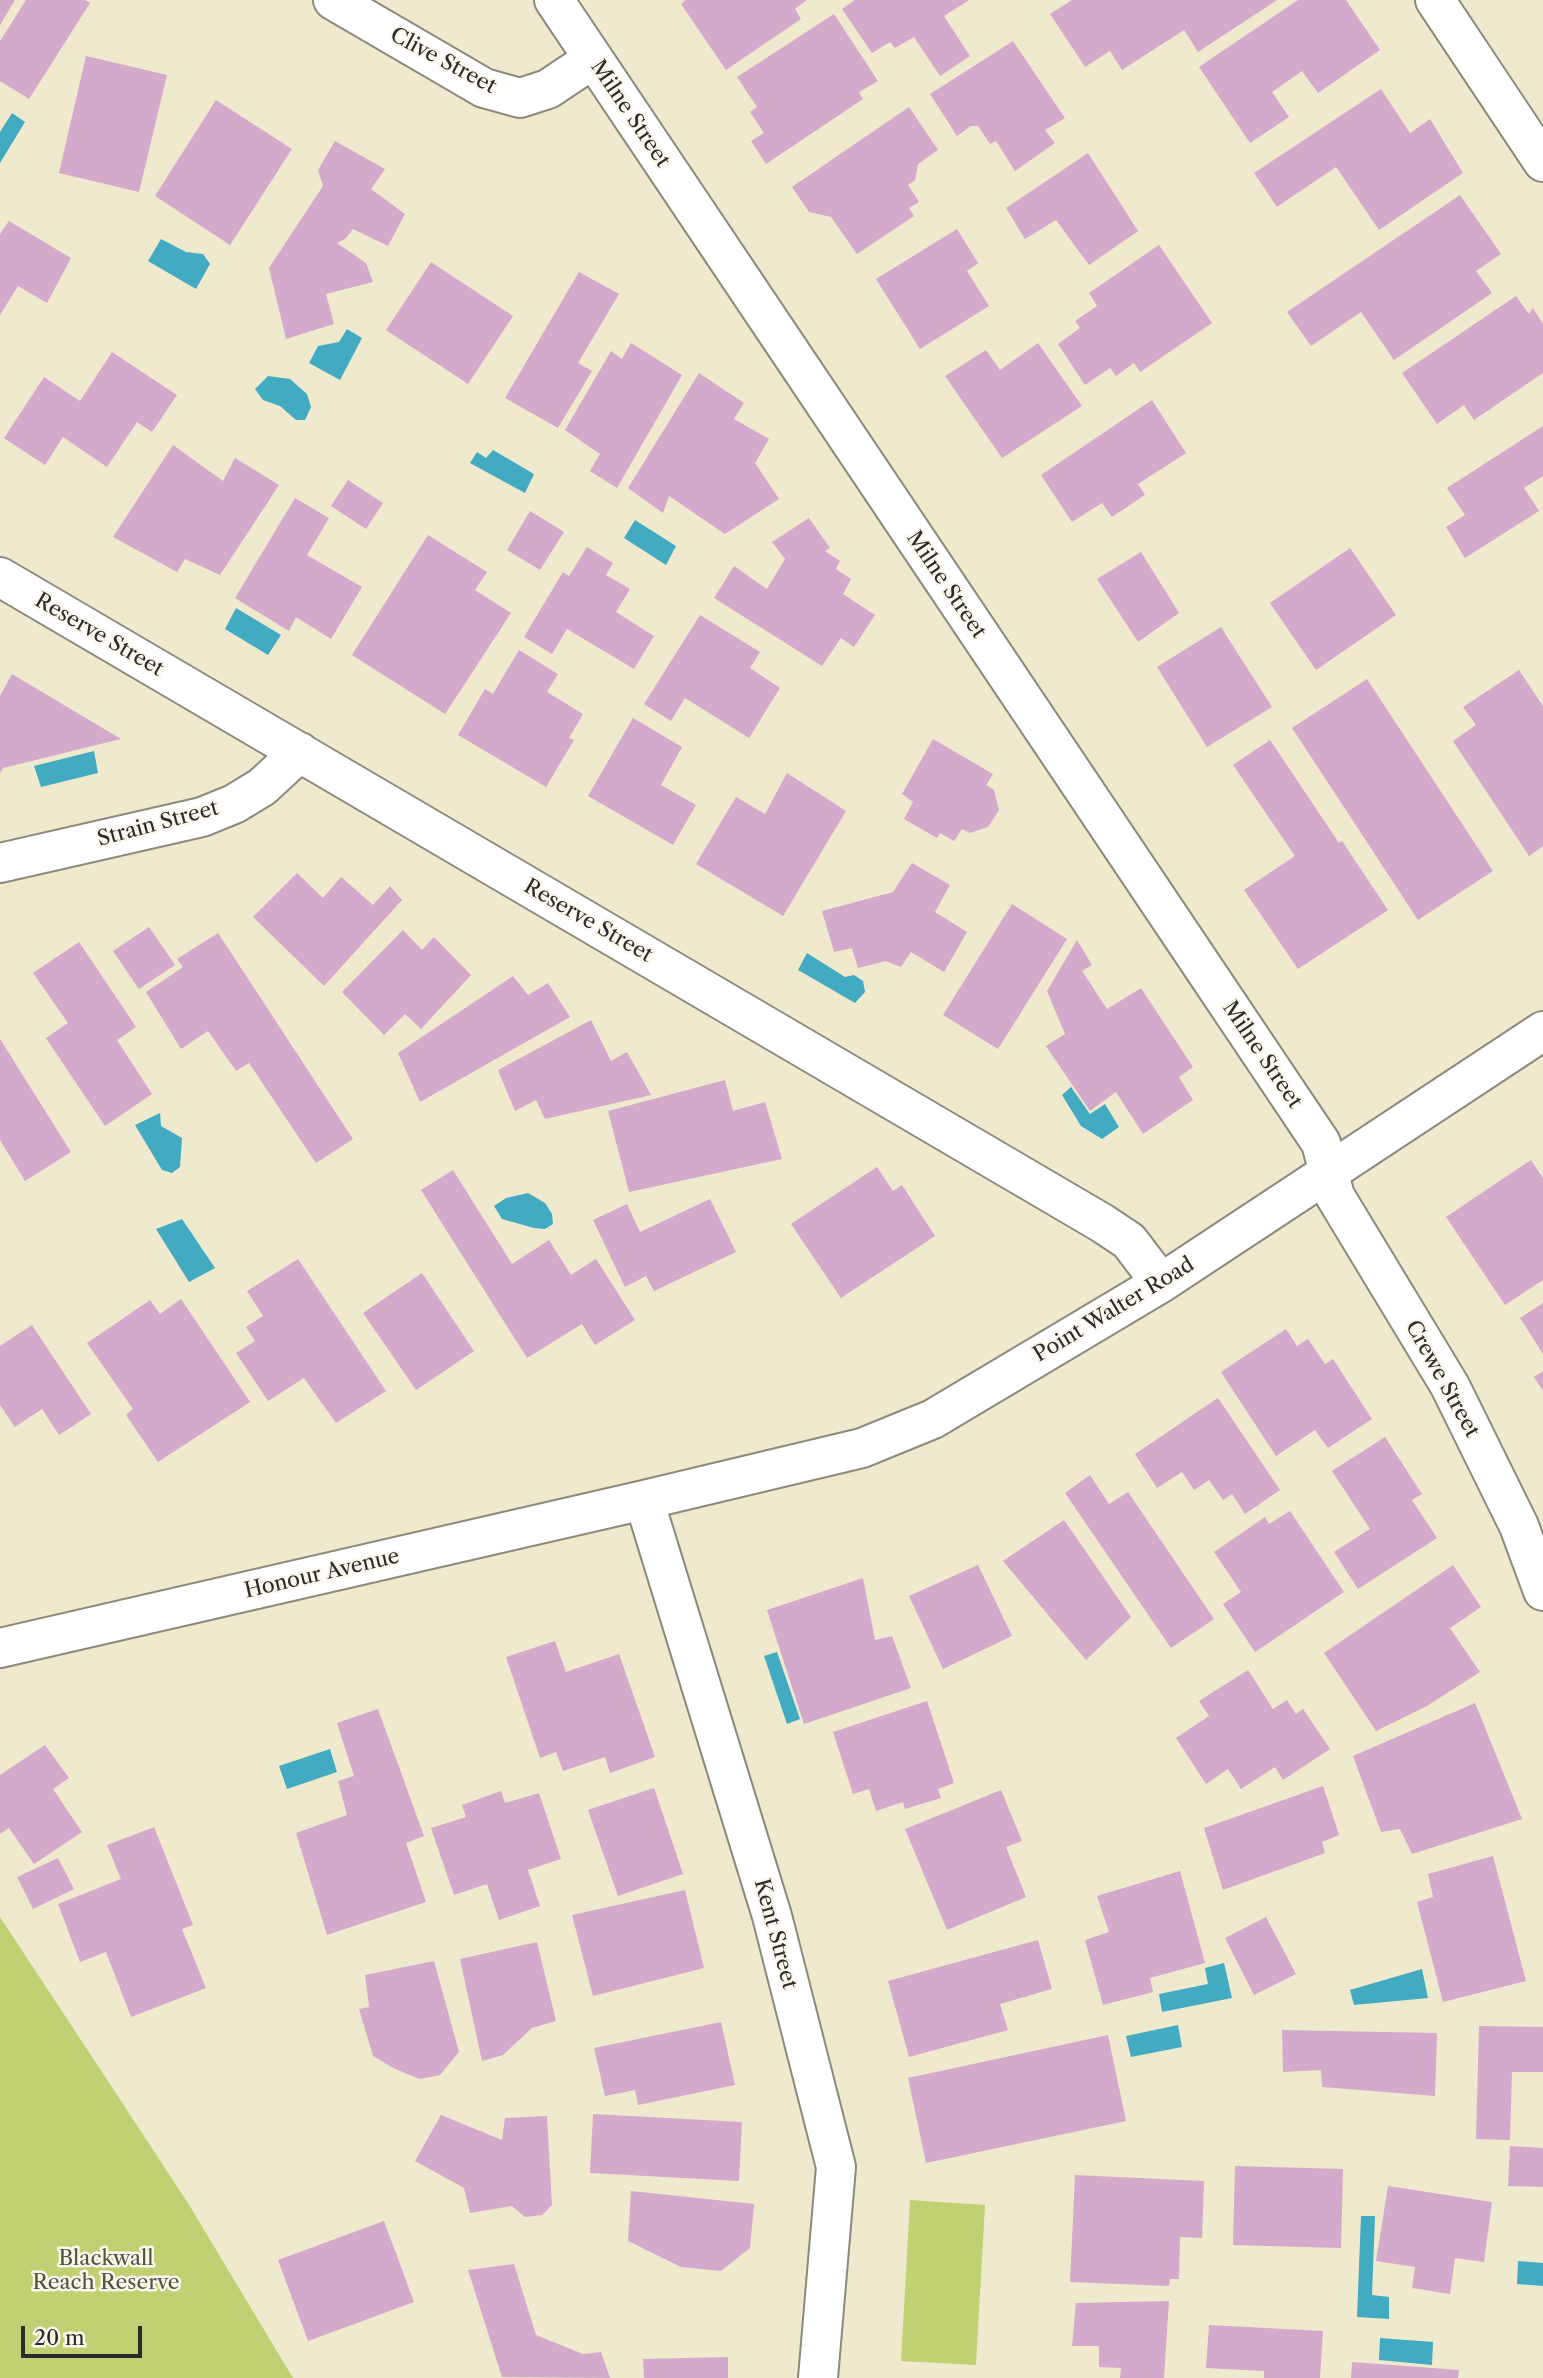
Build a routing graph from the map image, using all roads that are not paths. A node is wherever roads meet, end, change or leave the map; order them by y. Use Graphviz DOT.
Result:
graph roads {
  1 [pos="333,0"];
  2 [pos="554,0"];
  3 [pos="1435,0"];
  4 [pos="593,59"];
  5 [pos="1543,162"];
  6 [pos="0,577"];
  7 [pos="300,752"];
  8 [pos="0,863"];
  9 [pos="1543,1031"];
  10 [pos="1329,1173"];
  11 [pos="1161,1283"];
  12 [pos="644,1500"];
  13 [pos="1543,1591"];
  14 [pos="0,1648"];
  15 [pos="818,2378"];
  1 -- 4 [label="street, Clive Street"];
  2 -- 4 [label="street, Milne Street"];
  3 -- 5 [label="street"];
  4 -- 10 [label="street, Milne Street"];
  6 -- 7 [label="street, Reserve Street"];
  7 -- 8 [label="street, Strain Street"];
  7 -- 11 [label="street, Reserve Street"];
  9 -- 10 [label="street, Point Walter Road"];
  10 -- 11 [label="street, Point Walter Road"];
  10 -- 13 [label="street, Crewe Street"];
  11 -- 12 [label="street, Point Walter Road"];
  12 -- 14 [label="street, Honour Avenue"];
  12 -- 15 [label="street, Kent Street"];
}
